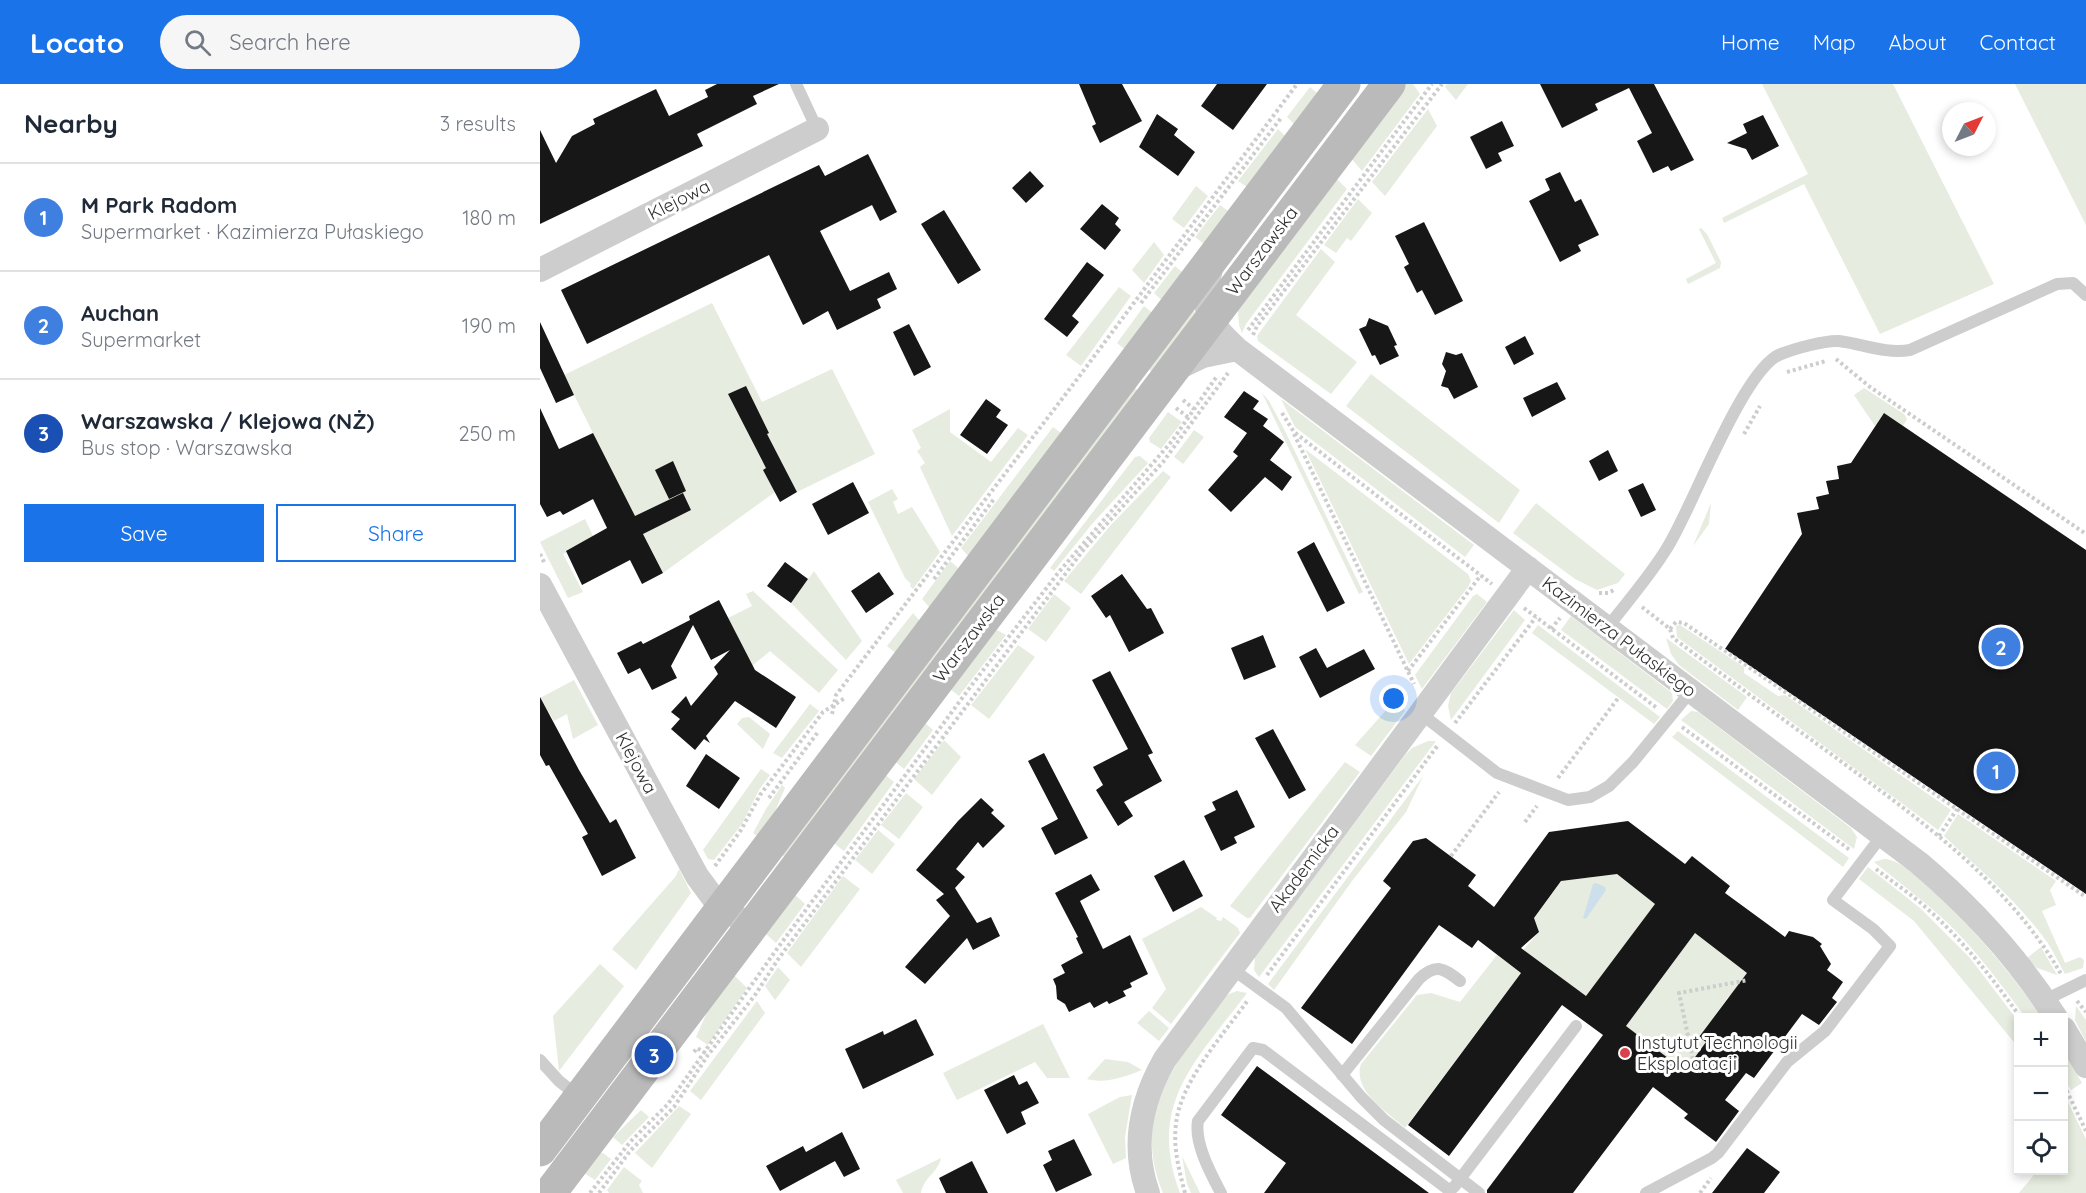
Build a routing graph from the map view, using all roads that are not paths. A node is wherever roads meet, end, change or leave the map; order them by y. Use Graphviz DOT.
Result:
graph roads {
  1 [pos="796,84"];
  2 [pos="1344,84"];
  3 [pos="1389,84"];
  4 [pos="818,129"];
  5 [pos="1214,258"];
  6 [pos="540,270"];
  7 [pos="2086,294"];
  8 [pos="1210,320"];
  9 [pos="1240,351"];
  10 [pos="1170,372"];
  11 [pos="1528,568"];
  12 [pos="540,585"];
  13 [pos="1607,628"];
  14 [pos="1691,692"];
  15 [pos="1423,710"];
  16 [pos="1883,834"];
  17 [pos="723,906"];
  18 [pos="750,927"];
  19 [pos="1231,968"];
  20 [pos="2086,980"];
  21 [pos="1460,981"];
  22 [pos="2051,1009"];
  23 [pos="1576,1026"];
  24 [pos="2068,1036"];
  25 [pos="540,1060"];
  26 [pos="2086,1066"];
  27 [pos="1342,1075"];
  28 [pos="580,1097"];
  29 [pos="540,1150"];
  30 [pos="1460,1179"];
  31 [pos="550,1193"];
  32 [pos="1148,1193"];
  33 [pos="1221,1193"];
  34 [pos="1479,1193"];
  35 [pos="1646,1193"];
  1 -- 4 [label="lane"];
  2 -- 5 [label="main road, Warszawska"];
  3 -- 8 [label="main road, Warszawska"];
  4 -- 6 [label="street, Klejowa"];
  5 -- 8 [label="street"];
  5 -- 17 [label="main road, Warszawska"];
  7 -- 13 [label="lane"];
  8 -- 9 [label="street, Kazimierza Pułaskiego"];
  8 -- 10 [label="main road, Warszawska"];
  9 -- 10 [label="street"];
  9 -- 11 [label="street, Kazimierza Pułaskiego"];
  10 -- 18 [label="main road, Warszawska"];
  11 -- 13 [label="street, Kazimierza Pułaskiego"];
  11 -- 15 [label="street, Akademicka"];
  12 -- 17 [label="street, Klejowa"];
  13 -- 14 [label="street, Kazimierza Pułaskiego"];
  14 -- 15 [label="lane"];
  14 -- 16 [label="street, Kazimierza Pułaskiego"];
  15 -- 19 [label="street, Akademicka"];
  16 -- 22 [label="street, Kazimierza Pułaskiego"];
  16 -- 35 [label="lane"];
  17 -- 18 [label="street, Klejowa"];
  17 -- 28 [label="main road, Warszawska"];
  18 -- 31 [label="main road, Warszawska"];
  19 -- 27 [label="lane"];
  19 -- 32 [label="street, Akademicka"];
  20 -- 22 [label="lane"];
  21 -- 27 [label="lane"];
  23 -- 30 [label="lane"];
  24 -- 26 [label="street"];
  25 -- 28 [label="lane"];
  27 -- 30 [label="lane"];
  28 -- 29 [label="main road, Warszawska"];
  30 -- 33 [label="lane"];
  30 -- 34 [label="lane"];
}
